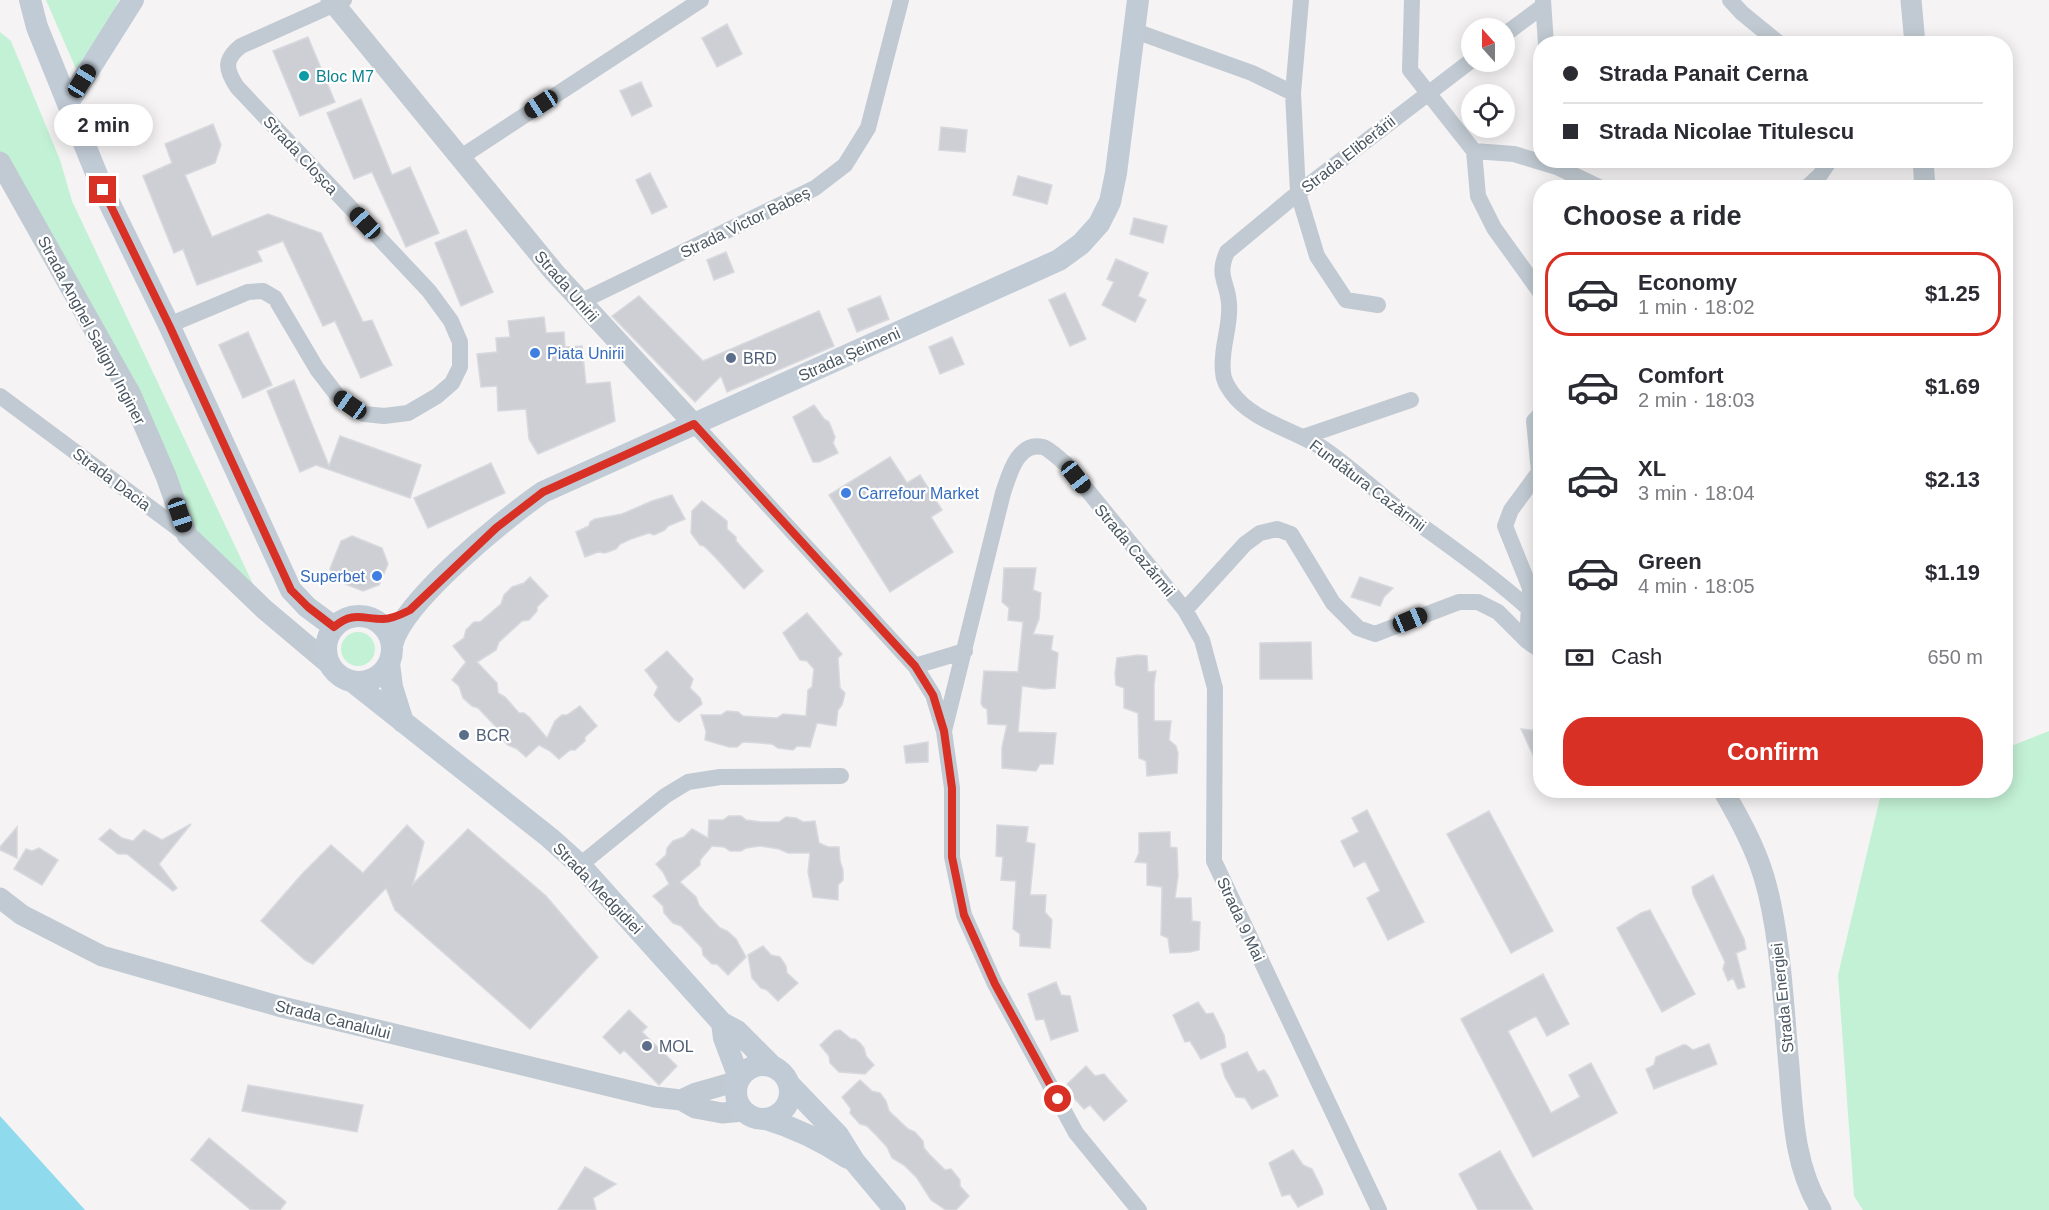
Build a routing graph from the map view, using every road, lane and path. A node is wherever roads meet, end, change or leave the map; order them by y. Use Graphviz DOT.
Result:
graph roads {
  1 [pos="17,0"];
  2 [pos="30,0"];
  3 [pos="134,0"];
  4 [pos="701,0"];
  5 [pos="901,0"];
  6 [pos="1138,0"];
  7 [pos="1301,0"];
  8 [pos="1412,0"];
  9 [pos="1730,0"];
  10 [pos="1911,0"];
  11 [pos="337,2"];
  12 [pos="1543,3"];
  13 [pos="1515,26"];
  14 [pos="37,27"];
  15 [pos="1135,31"];
  16 [pos="1545,36"];
  17 [pos="1770,36"];
  18 [pos="1914,36"];
  19 [pos="1461,68"];
  20 [pos="1428,92"];
  21 [pos="1293,93"];
  22 [pos="68,103"];
  23 [pos="1474,152"];
  24 [pos="461,157"];
  25 [pos="1533,159"];
  26 [pos="0,162"];
  27 [pos="1564,168"];
  28 [pos="1825,168"];
  29 [pos="1586,180"];
  30 [pos="1815,180"];
  31 [pos="1298,193"];
  32 [pos="1227,252"];
  33 [pos="1533,282"];
  34 [pos="580,302"];
  35 [pos="1378,305"];
  36 [pos="169,325"];
  37 [pos="0,396"];
  38 [pos="1412,400"];
  39 [pos="694,424"];
  40 [pos="1303,437"];
  41 [pos="1533,480"];
  42 [pos="187,535"];
  43 [pos="1528,609"];
  44 [pos="410,610"];
  45 [pos="1185,610"];
  46 [pos="369,618"];
  47 [pos="334,627"];
  48 [pos="1533,640"];
  49 [pos="1533,645"];
  50 [pos="964,651"];
  51 [pos="390,654"];
  52 [pos="328,663"];
  53 [pos="915,666"];
  54 [pos="353,682"];
  55 [pos="403,722"];
  56 [pos="944,731"];
  57 [pos="841,776"];
  58 [pos="1727,798"];
  59 [pos="580,865"];
  60 [pos="0,898"];
  61 [pos="722,1023"];
  62 [pos="771,1065"];
  63 [pos="738,1079"];
  64 [pos="789,1084"];
  65 [pos="681,1100"];
  66 [pos="744,1111"];
  67 [pos="766,1119"];
  68 [pos="854,1161"];
  69 [pos="895,1210"];
  70 [pos="1139,1210"];
  71 [pos="1379,1210"];
  72 [pos="1821,1210"];
  1 -- 14 [label="main road"];
  2 -- 14 [label="main road"];
  3 -- 22 [label="main road"];
  4 -- 24 [label="street"];
  5 -- 34 [label="street, Strada Victor Babeș"];
  6 -- 15 [label="main road, Strada Șeimeni"];
  7 -- 21 [label="street"];
  8 -- 20 [label="street"];
  9 -- 17 [label="street"];
  10 -- 18 [label="street"];
  11 -- 24 [label="street, Strada Unirii"];
  11 -- 36 [label="street, Strada Cloșca"];
  12 -- 13 [label="street"];
  12 -- 16 [label="street"];
  14 -- 22 [label="main road"];
  15 -- 21 [label="street"];
  15 -- 39 [label="main road, Strada Șeimeni"];
  19 -- 20 [label="street, Strada Eliberării"];
  20 -- 23 [label="street"];
  20 -- 31 [label="street, Strada Eliberării"];
  21 -- 31 [label="street"];
  22 -- 36 [label="main road"];
  23 -- 25 [label="street"];
  23 -- 33 [label="street"];
  24 -- 34 [label="street, Strada Unirii"];
  26 -- 42 [label="street, Strada Anghel Saligny Inginer"];
  27 -- 29 [label="street"];
  28 -- 30 [label="street"];
  31 -- 32 [label="street, Strada Eliberării"];
  31 -- 35 [label="street"];
  32 -- 40 [label="street, Fundătura Cazărmii"];
  34 -- 39 [label="street, Strada Unirii"];
  36 -- 47 [label="main road"];
  37 -- 42 [label="street, Strada Dacia"];
  38 -- 40 [label="street"];
  39 -- 44 [label="main road, Strada Șeimeni"];
  39 -- 53 [label="street, Strada Unirii"];
  40 -- 43 [label="street, Fundătura Cazărmii"];
  41 -- 43 [label="street"];
  42 -- 52 [label="street, Strada Dacia"];
  43 -- 48 [label="street"];
  44 -- 46 [label="main road, Strada Șeimeni"];
  44 -- 51 [label="main road, Strada Șeimeni"];
  45 -- 49 [label="street, Strada Cazărmii"];
  45 -- 50 [label="street, Strada Cazărmii"];
  45 -- 71 [label="street, Strada 9 Mai"];
  46 -- 47 [label="main road"];
  46 -- 51 [label="main road"];
  47 -- 52 [label="main road"];
  50 -- 53 [label="street"];
  50 -- 56 [label="street, Strada Cazărmii"];
  51 -- 54 [label="main road"];
  51 -- 55 [label="main road"];
  52 -- 54 [label="main road"];
  53 -- 56 [label="street, Strada Unirii"];
  54 -- 55 [label="main road, Strada Medgidiei"];
  55 -- 59 [label="main road, Strada Medgidiei"];
  56 -- 70 [label="street"];
  57 -- 59 [label="street"];
  58 -- 72 [label="street, Strada Energiei"];
  59 -- 61 [label="main road, Strada Medgidiei"];
  60 -- 65 [label="street, Strada Canalului"];
  61 -- 62 [label="main road, Strada Medgidiei"];
  61 -- 63 [label="main road, Strada Medgidiei"];
  62 -- 63 [label="main road"];
  62 -- 64 [label="main road"];
  63 -- 65 [label="street, Strada Canalului"];
  63 -- 66 [label="main road"];
  64 -- 67 [label="main road"];
  64 -- 68 [label="main road"];
  65 -- 66 [label="street, Strada Canalului"];
  66 -- 67 [label="main road"];
  67 -- 68 [label="main road"];
  68 -- 69 [label="main road"];
}
